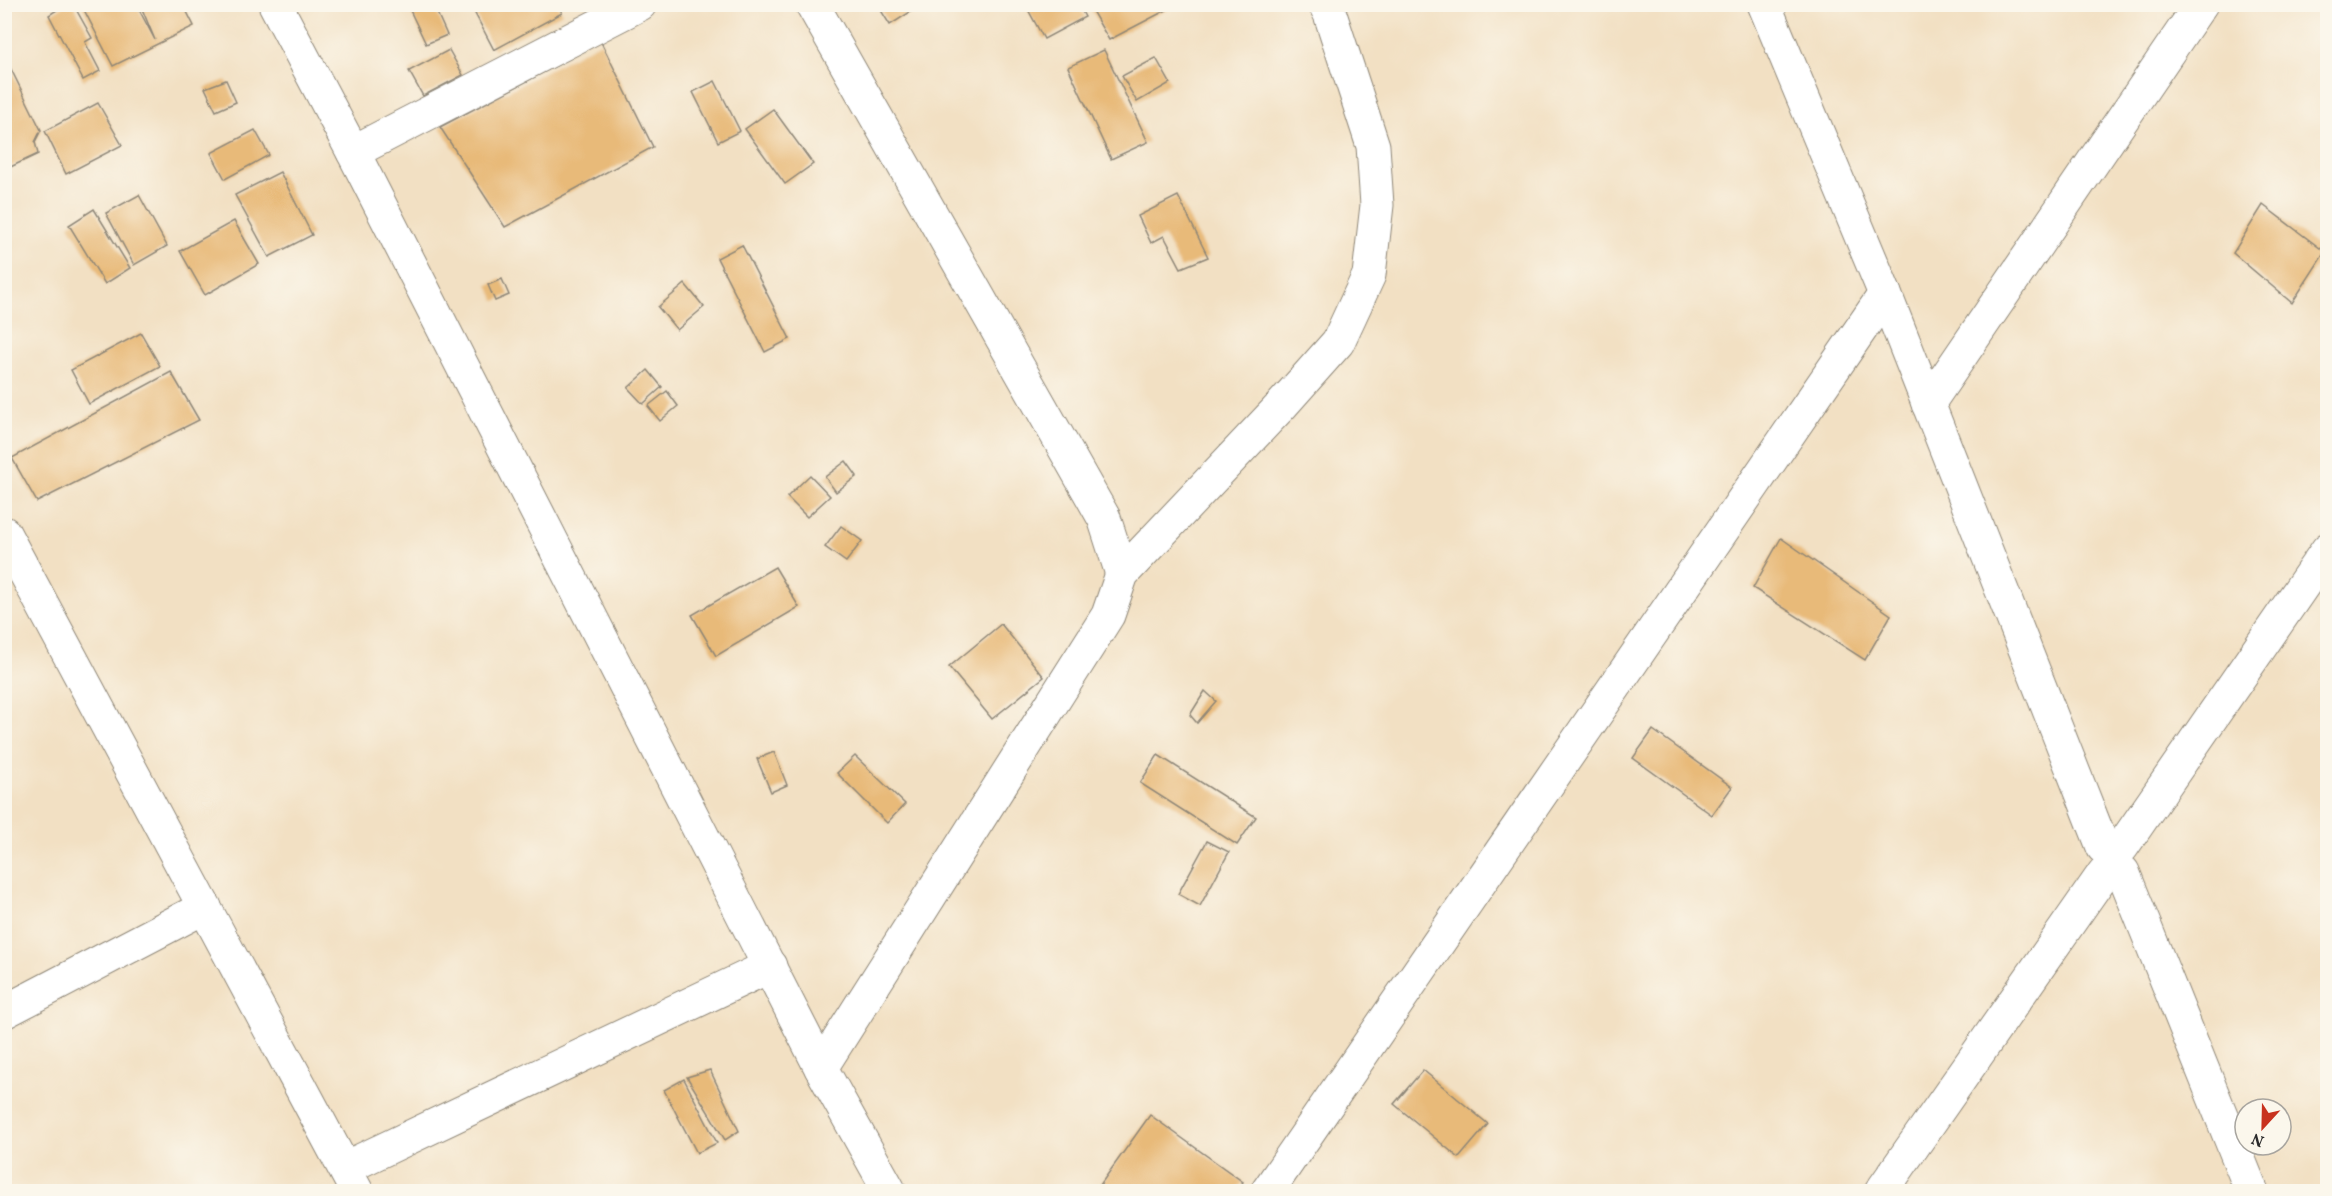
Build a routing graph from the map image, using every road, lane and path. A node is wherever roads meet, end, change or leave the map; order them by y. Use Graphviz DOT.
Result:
graph roads {
  1 [pos="275,4"];
  2 [pos="640,4"];
  3 [pos="812,4"];
  4 [pos="1764,4"];
  5 [pos="2201,4"];
  6 [pos="1334,8"];
  7 [pos="354,152"];
  8 [pos="1885,294"];
  9 [pos="1928,404"];
  10 [pos="4,533"];
  11 [pos="2328,549"];
  12 [pos="1122,574"];
  13 [pos="2113,860"];
  14 [pos="205,907"];
  15 [pos="770,966"];
  16 [pos="4,1012"];
  17 [pos="821,1068"];
  18 [pos="351,1180"];
  19 [pos="890,1191"];
  20 [pos="1267,1191"];
  21 [pos="1881,1191"];
  22 [pos="2252,1191"];
  1 -- 7 [label="street"];
  2 -- 7 [label="street"];
  3 -- 12 [label="street"];
  4 -- 8 [label="street"];
  5 -- 9 [label="street"];
  6 -- 12 [label="street"];
  7 -- 15 [label="street"];
  8 -- 9 [label="street"];
  8 -- 20 [label="street"];
  9 -- 13 [label="street"];
  10 -- 14 [label="street"];
  11 -- 13 [label="street"];
  12 -- 17 [label="street"];
  13 -- 21 [label="street"];
  13 -- 22 [label="street"];
  14 -- 16 [label="street"];
  14 -- 18 [label="street"];
  15 -- 17 [label="street"];
  15 -- 18 [label="street"];
  17 -- 19 [label="street"];
}
